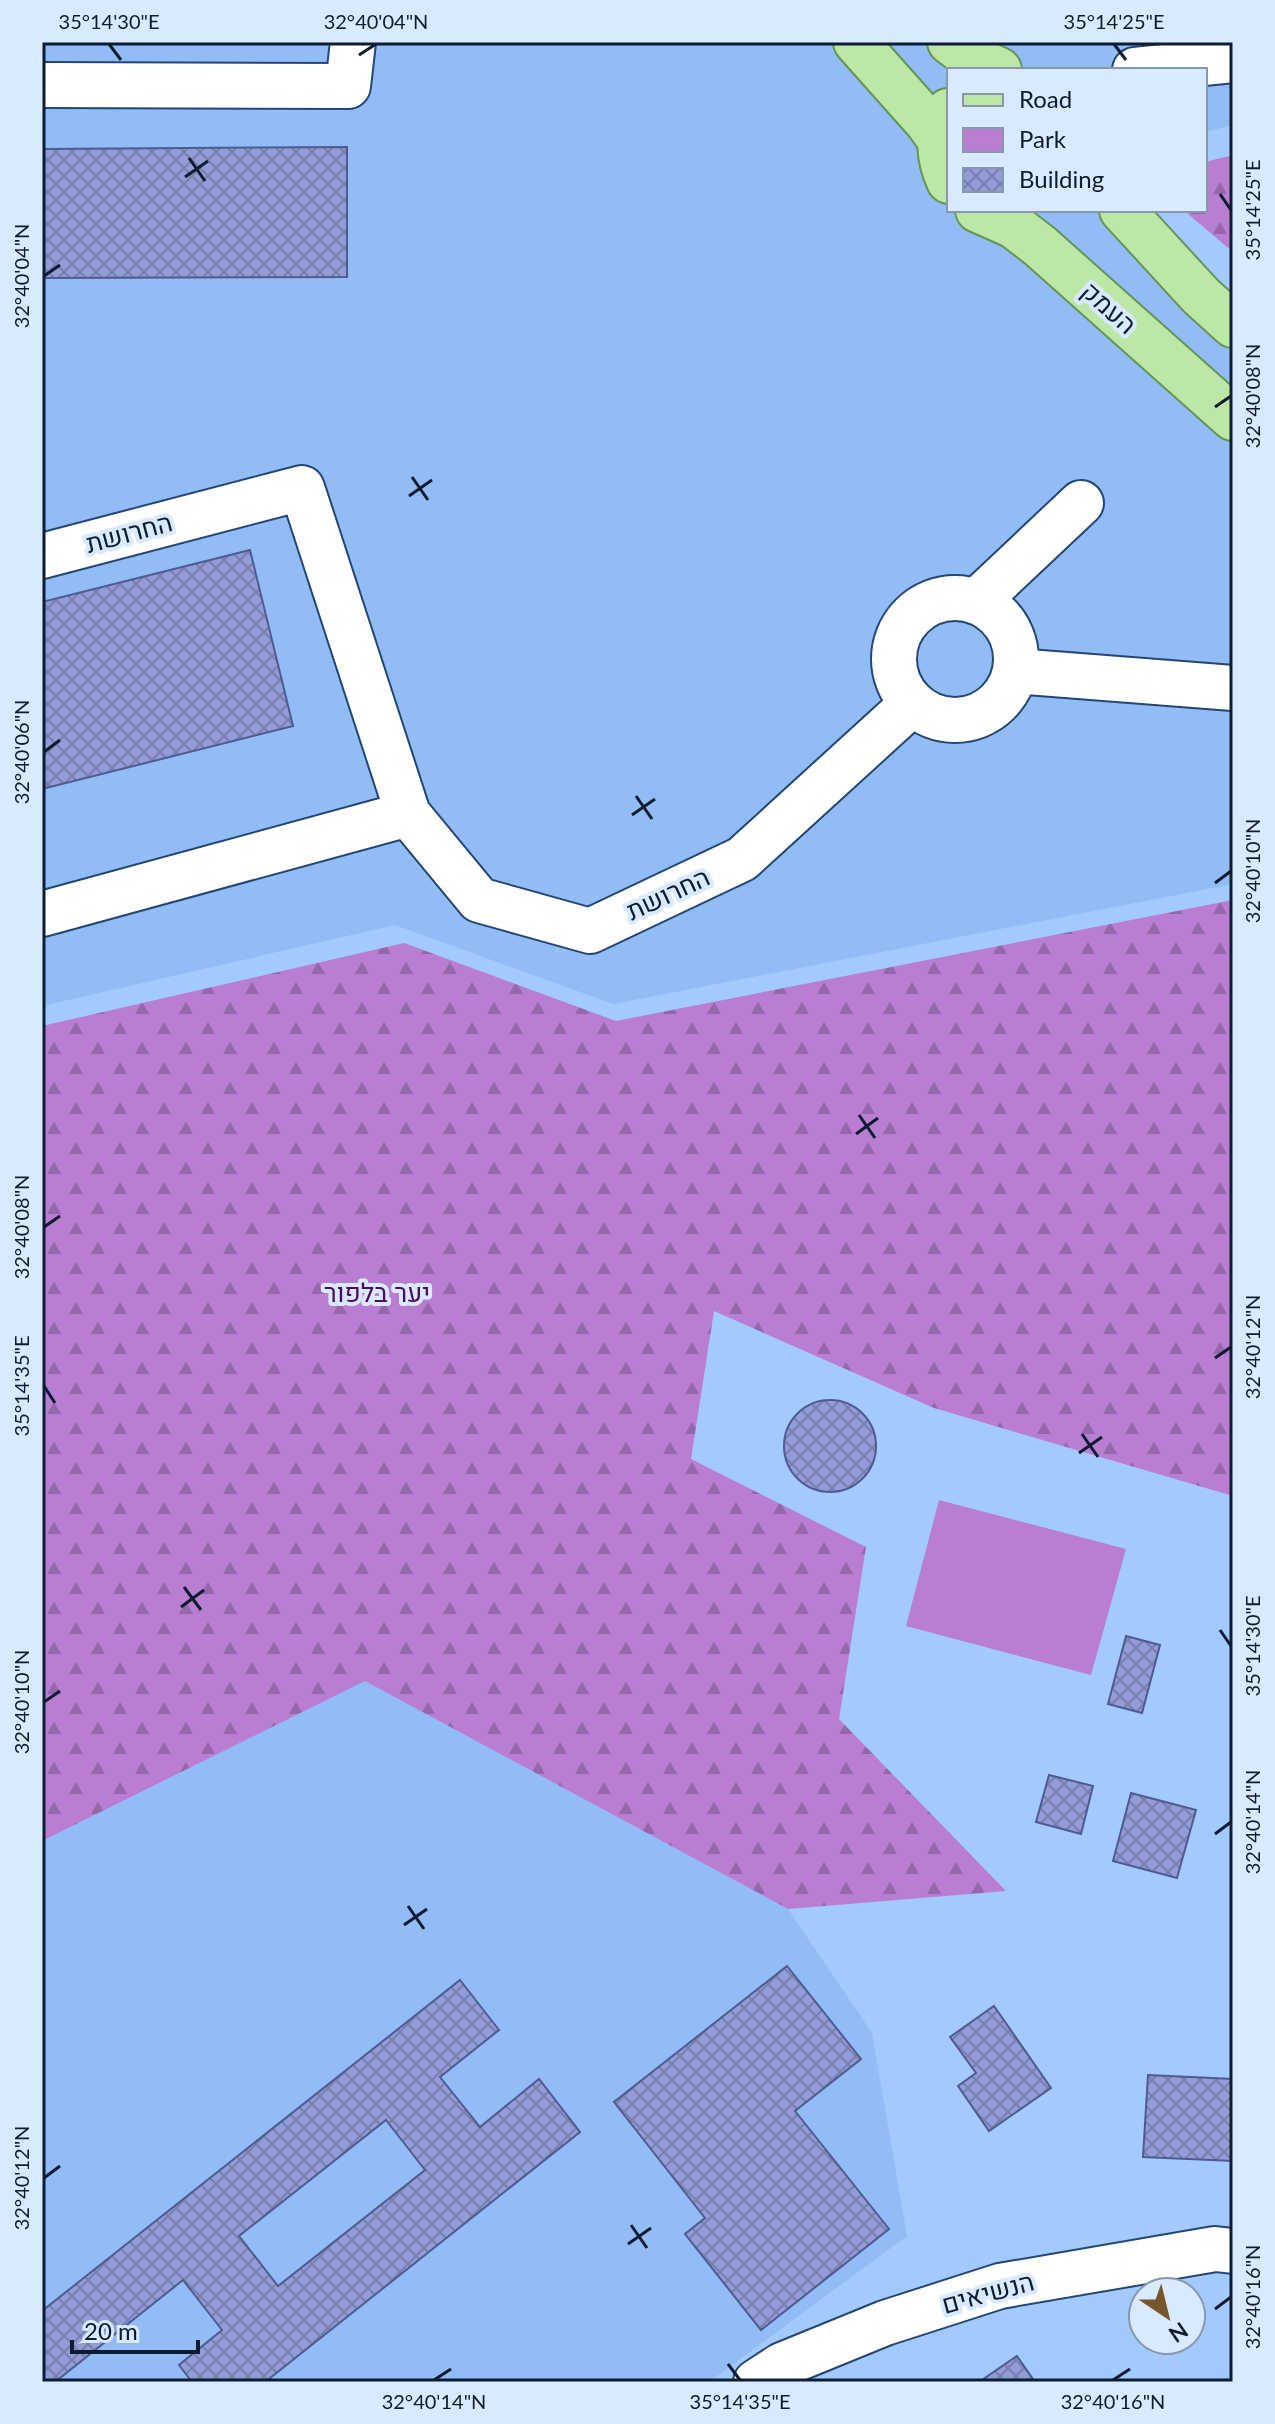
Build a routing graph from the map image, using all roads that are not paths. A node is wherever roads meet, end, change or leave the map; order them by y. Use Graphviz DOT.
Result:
graph roads {
  1 [pos="353,42"];
  2 [pos="856,42"];
  3 [pos="950,42"];
  4 [pos="1233,62"];
  5 [pos="995,68"];
  6 [pos="1160,68"];
  7 [pos="1207,70"];
  8 [pos="42,85"];
  9 [pos="944,124"];
  10 [pos="947,177"];
  11 [pos="982,212"];
  12 [pos="1124,212"];
  13 [pos="1233,325"];
  14 [pos="1233,418"];
  15 [pos="1081,503"];
  16 [pos="42,556"];
  17 [pos="976,602"];
  18 [pos="1015,671"];
  19 [pos="1233,688"];
  20 [pos="913,703"];
  21 [pos="408,814"];
  22 [pos="42,914"];
  23 [pos="1233,2251"];
  24 [pos="756,2382"];
  1 -- 8 [label="street"];
  2 -- 9 [label="main road"];
  3 -- 5 [label="main road"];
  4 -- 6 [label="street"];
  4 -- 7 [label="street"];
  9 -- 10 [label="main road"];
  11 -- 14 [label="main road, העמק"];
  12 -- 13 [label="main road"];
  15 -- 17 [label="street"];
  16 -- 21 [label="street, החרושת"];
  17 -- 18 [label="street"];
  17 -- 20 [label="street"];
  18 -- 19 [label="street"];
  18 -- 20 [label="street"];
  20 -- 21 [label="street, החרושת"];
  21 -- 22 [label="street"];
  23 -- 24 [label="street, הנשיאים"];
}
